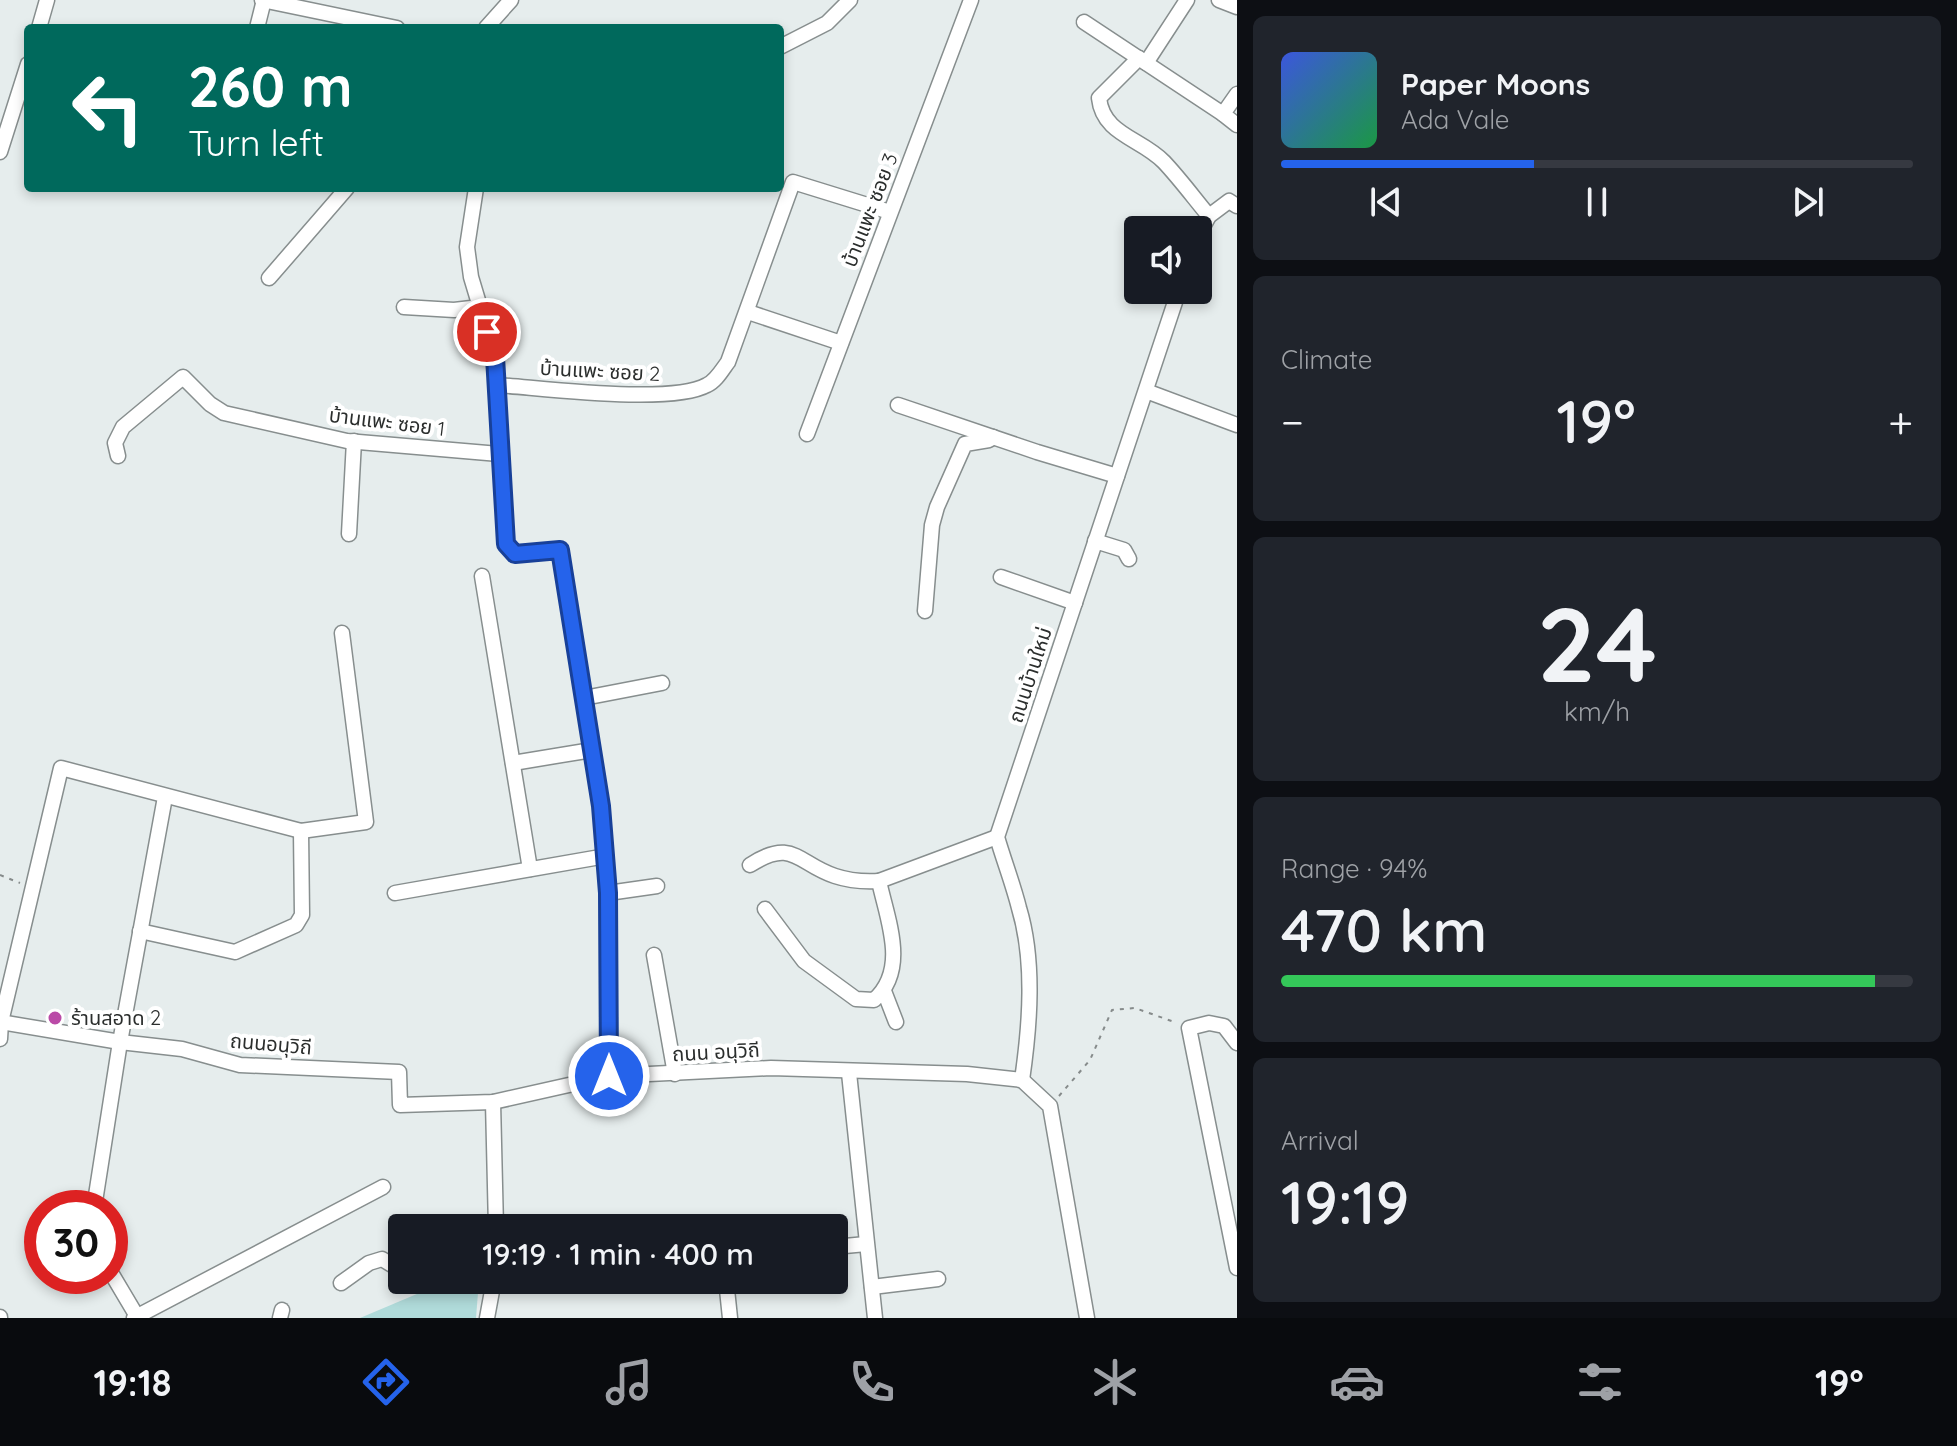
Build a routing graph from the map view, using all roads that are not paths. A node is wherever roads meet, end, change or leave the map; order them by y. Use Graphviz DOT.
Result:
graph roads {
  1 [pos="47,0"];
  2 [pos="263,0"];
  3 [pos="511,0"];
  4 [pos="850,0"];
  5 [pos="971,0"];
  6 [pos="1187,0"];
  7 [pos="1219,0"];
  8 [pos="1237,7"];
  9 [pos="1084,22"];
  10 [pos="40,24"];
  11 [pos="258,24"];
  12 [pos="378,24"];
  13 [pos="490,24"];
  14 [pos="784,45"];
  15 [pos="1142,61"];
  16 [pos="1237,94"];
  17 [pos="22,105"];
  18 [pos="1223,114"];
  19 [pos="1237,125"];
  20 [pos="2,145"];
  21 [pos="344,192"];
  22 [pos="475,192"];
  23 [pos="1233,204"];
  24 [pos="890,212"];
  25 [pos="1209,216"];
  26 [pos="269,278"];
  27 [pos="1174,304"];
  28 [pos="404,307"];
  29 [pos="480,307"];
  30 [pos="748,312"];
  31 [pos="841,343"];
  32 [pos="497,385"];
  33 [pos="1146,391"];
  34 [pos="898,405"];
  35 [pos="1237,425"];
  36 [pos="807,434"];
  37 [pos="993,437"];
  38 [pos="354,441"];
  39 [pos="499,454"];
  40 [pos="118,456"];
  41 [pos="1117,476"];
  42 [pos="349,534"];
  43 [pos="1095,541"];
  44 [pos="1129,559"];
  45 [pos="482,576"];
  46 [pos="1001,577"];
  47 [pos="1075,603"];
  48 [pos="925,611"];
  49 [pos="342,633"];
  50 [pos="662,683"];
  51 [pos="584,698"];
  52 [pos="592,750"];
  53 [pos="513,763"];
  54 [pos="165,797"];
  55 [pos="301,831"];
  56 [pos="997,837"];
  57 [pos="606,856"];
  58 [pos="750,865"];
  59 [pos="530,869"];
  60 [pos="879,881"];
  61 [pos="657,886"];
  62 [pos="395,893"];
  63 [pos="608,893"];
  64 [pos="765,909"];
  65 [pos="140,931"];
  66 [pos="654,955"];
  67 [pos="884,991"];
  68 [pos="0,1022"];
  69 [pos="896,1022"];
  70 [pos="0,1039"];
  71 [pos="120,1042"];
  72 [pos="1237,1043"];
  73 [pos="399,1072"];
  74 [pos="849,1073"];
  75 [pos="675,1074"];
  76 [pos="609,1076"];
  77 [pos="1022,1080"];
  78 [pos="493,1102"];
  79 [pos="383,1187"];
  80 [pos="97,1190"];
  81 [pos="496,1214"];
  82 [pos="866,1244"];
  83 [pos="848,1246"];
  84 [pos="388,1263"];
  85 [pos="1237,1268"];
  86 [pos="938,1279"];
  87 [pos="341,1283"];
  88 [pos="872,1287"];
  89 [pos="123,1294"];
  90 [pos="491,1294"];
  91 [pos="727,1294"];
  92 [pos="136,1318"];
  93 [pos="487,1318"];
  94 [pos="730,1318"];
  95 [pos="875,1318"];
  96 [pos="1087,1318"];
  1 -- 10 [label="street"];
  2 -- 11 [label="street"];
  2 -- 12 [label="street"];
  3 -- 13 [label="street"];
  4 -- 14 [label="street"];
  5 -- 24 [label="street, บ้านแพะ ซอย 3"];
  6 -- 15 [label="street"];
  7 -- 8 [label="street"];
  9 -- 15 [label="street"];
  15 -- 18 [label="street"];
  15 -- 25 [label="street"];
  16 -- 18 [label="street"];
  17 -- 20 [label="street"];
  18 -- 19 [label="street"];
  21 -- 26 [label="street"];
  22 -- 29 [label="street"];
  23 -- 25 [label="street"];
  24 -- 30 [label="street, บ้านแพะ ซอย 2"];
  24 -- 31 [label="street, บ้านแพะ ซอย 3"];
  27 -- 33 [label="street, ถนนบ้านใหม่"];
  28 -- 29 [label="street"];
  29 -- 32 [label="street"];
  30 -- 31 [label="street"];
  30 -- 32 [label="street, บ้านแพะ ซอย 2"];
  31 -- 36 [label="street, บ้านแพะ ซอย 3"];
  32 -- 39 [label="street"];
  33 -- 35 [label="street"];
  33 -- 41 [label="street, ถนนบ้านใหม่"];
  34 -- 37 [label="street"];
  37 -- 41 [label="street"];
  37 -- 48 [label="street"];
  38 -- 39 [label="street, บ้านแพะ ซอย 1"];
  38 -- 40 [label="street, บ้านแพะ ซอย 1"];
  38 -- 42 [label="street"];
  39 -- 51 [label="street"];
  41 -- 43 [label="street, ถนนบ้านใหม่"];
  43 -- 44 [label="street"];
  43 -- 47 [label="street, ถนนบ้านใหม่"];
  45 -- 53 [label="street"];
  46 -- 47 [label="street"];
  47 -- 56 [label="street, ถนนบ้านใหม่"];
  49 -- 55 [label="street"];
  50 -- 51 [label="street"];
  51 -- 52 [label="street"];
  52 -- 53 [label="street"];
  52 -- 57 [label="street"];
  53 -- 59 [label="street"];
  54 -- 55 [label="street"];
  54 -- 65 [label="street"];
  54 -- 68 [label="street"];
  55 -- 65 [label="street"];
  56 -- 60 [label="street"];
  56 -- 77 [label="street"];
  57 -- 59 [label="street"];
  57 -- 63 [label="street"];
  58 -- 60 [label="street"];
  59 -- 62 [label="street"];
  60 -- 67 [label="street"];
  61 -- 63 [label="street"];
  63 -- 76 [label="street"];
  64 -- 67 [label="street"];
  65 -- 71 [label="street"];
  66 -- 75 [label="street"];
  67 -- 69 [label="street"];
  68 -- 70 [label="street"];
  68 -- 71 [label="street, ถนนอนุวิถี"];
  71 -- 73 [label="street, ถนนอนุวิถี"];
  71 -- 80 [label="street"];
  72 -- 85 [label="street"];
  73 -- 78 [label="street, ถนน อนุวิถี"];
  74 -- 75 [label="street, ถนน อนุวิถี"];
  74 -- 77 [label="street, ถนน อนุวิถี"];
  74 -- 82 [label="street"];
  75 -- 76 [label="street, ถนน อนุวิถี"];
  76 -- 78 [label="street, ถนน อนุวิถี"];
  77 -- 96 [label="street"];
  78 -- 81 [label="street"];
  79 -- 92 [label="street"];
  82 -- 83 [label="street"];
  82 -- 88 [label="street"];
  84 -- 87 [label="street"];
  86 -- 88 [label="street"];
  88 -- 95 [label="street"];
  89 -- 92 [label="street"];
  90 -- 93 [label="street"];
  91 -- 94 [label="street"];
}
